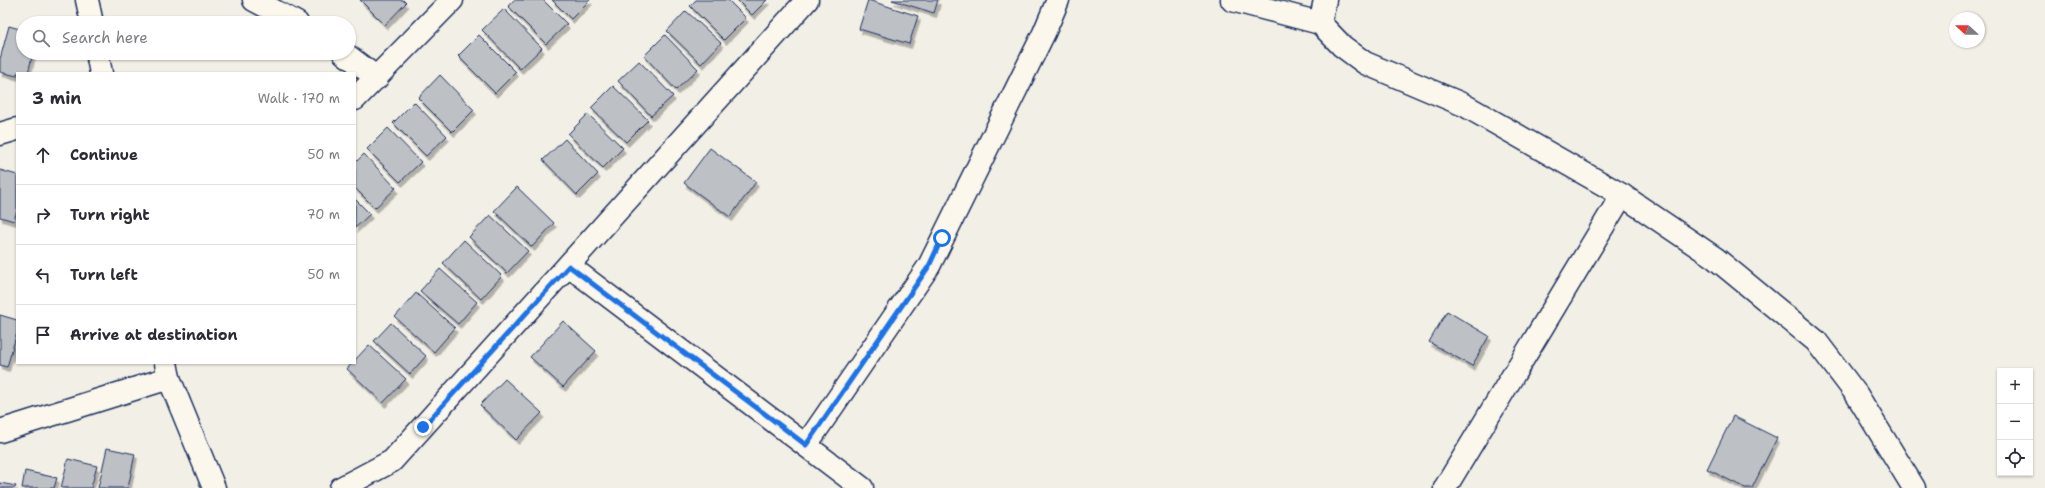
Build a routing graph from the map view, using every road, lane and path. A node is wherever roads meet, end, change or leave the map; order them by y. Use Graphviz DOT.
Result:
graph roads {
  1 [pos="87,0"];
  2 [pos="254,0"];
  3 [pos="452,0"];
  4 [pos="807,0"];
  5 [pos="1058,0"];
  6 [pos="1232,0"];
  7 [pos="1325,0"];
  8 [pos="90,16"];
  9 [pos="284,16"];
  10 [pos="1320,23"];
  11 [pos="98,60"];
  12 [pos="353,60"];
  13 [pos="101,72"];
  14 [pos="377,78"];
  15 [pos="356,98"];
  16 [pos="16,129"];
  17 [pos="0,134"];
  18 [pos="1622,195"];
  19 [pos="569,266"];
  20 [pos="168,371"];
  21 [pos="0,431"];
  22 [pos="806,445"];
  23 [pos="214,488"];
  24 [pos="341,488"];
  25 [pos="862,488"];
  26 [pos="1445,488"];
  27 [pos="1914,488"];
  1 -- 8 [label="street"];
  2 -- 9 [label="street"];
  3 -- 14 [label="street"];
  4 -- 19 [label="street"];
  5 -- 22 [label="street"];
  6 -- 10 [label="street"];
  7 -- 10 [label="street"];
  10 -- 18 [label="street"];
  11 -- 13 [label="street"];
  12 -- 14 [label="street"];
  14 -- 15 [label="street"];
  16 -- 17 [label="street"];
  18 -- 26 [label="street"];
  18 -- 27 [label="street"];
  19 -- 22 [label="street"];
  19 -- 24 [label="street"];
  20 -- 21 [label="street"];
  20 -- 23 [label="street"];
  22 -- 25 [label="street"];
}
